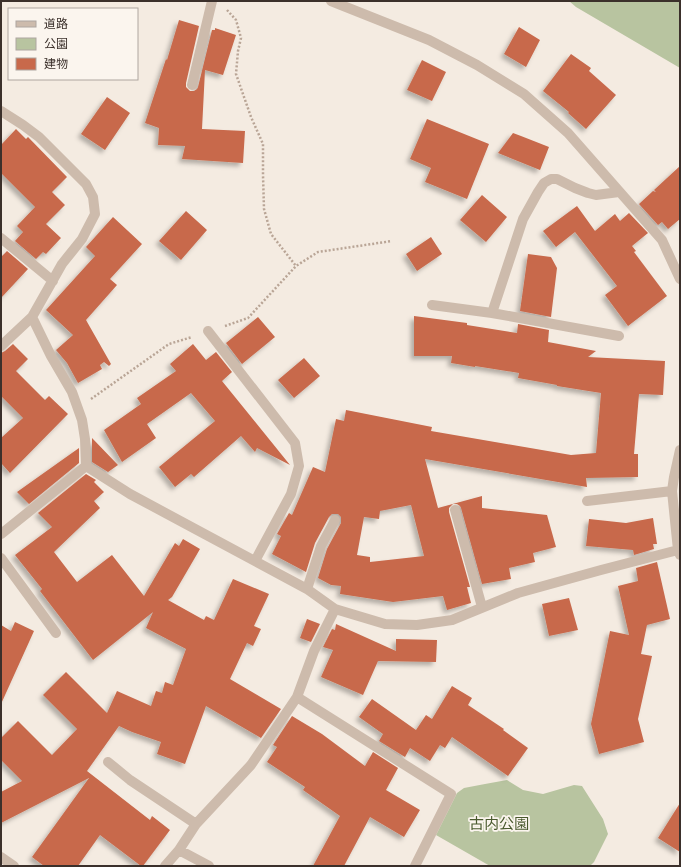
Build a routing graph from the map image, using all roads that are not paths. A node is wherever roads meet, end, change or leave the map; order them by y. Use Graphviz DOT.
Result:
graph roads {
  1 [pos="331,1"];
  2 [pos="211,4"];
  3 [pos="192,85"];
  4 [pos="1,111"];
  5 [pos="619,192"];
  6 [pos="1,238"];
  7 [pos="680,279"];
  8 [pos="52,280"];
  9 [pos="432,306"];
  10 [pos="492,313"];
  11 [pos="32,317"];
  12 [pos="208,332"];
  13 [pos="619,336"];
  14 [pos="1,346"];
  15 [pos="680,450"];
  16 [pos="86,466"];
  17 [pos="677,477"];
  18 [pos="672,491"];
  19 [pos="587,501"];
  20 [pos="455,510"];
  21 [pos="335,520"];
  22 [pos="1,534"];
  23 [pos="679,553"];
  24 [pos="1,558"];
  25 [pos="255,561"];
  26 [pos="307,589"];
  27 [pos="482,607"];
  28 [pos="335,609"];
  29 [pos="56,634"];
  30 [pos="297,697"];
  31 [pos="108,762"];
  32 [pos="196,824"];
  33 [pos="179,850"];
  34 [pos="1,857"];
  35 [pos="14,866"];
  36 [pos="165,866"];
  37 [pos="209,866"];
  38 [pos="414,866"];
  1 -- 5 [label="street"];
  2 -- 3 [label="street"];
  4 -- 8 [label="street"];
  5 -- 7 [label="street"];
  5 -- 10 [label="street"];
  6 -- 8 [label="street"];
  8 -- 11 [label="street"];
  9 -- 10 [label="street"];
  10 -- 13 [label="street"];
  11 -- 14 [label="street"];
  11 -- 16 [label="street"];
  12 -- 25 [label="street"];
  15 -- 17 [label="street"];
  16 -- 22 [label="street"];
  16 -- 25 [label="street"];
  17 -- 18 [label="street"];
  18 -- 19 [label="street"];
  18 -- 23 [label="street"];
  20 -- 27 [label="street"];
  21 -- 26 [label="street"];
  23 -- 27 [label="street"];
  24 -- 29 [label="street"];
  25 -- 26 [label="street"];
  26 -- 28 [label="street"];
  27 -- 28 [label="street"];
  28 -- 30 [label="street"];
  30 -- 32 [label="street"];
  30 -- 38 [label="street"];
  31 -- 32 [label="street"];
  32 -- 33 [label="street"];
  33 -- 36 [label="street"];
  33 -- 37 [label="street"];
  34 -- 35 [label="street"];
}
